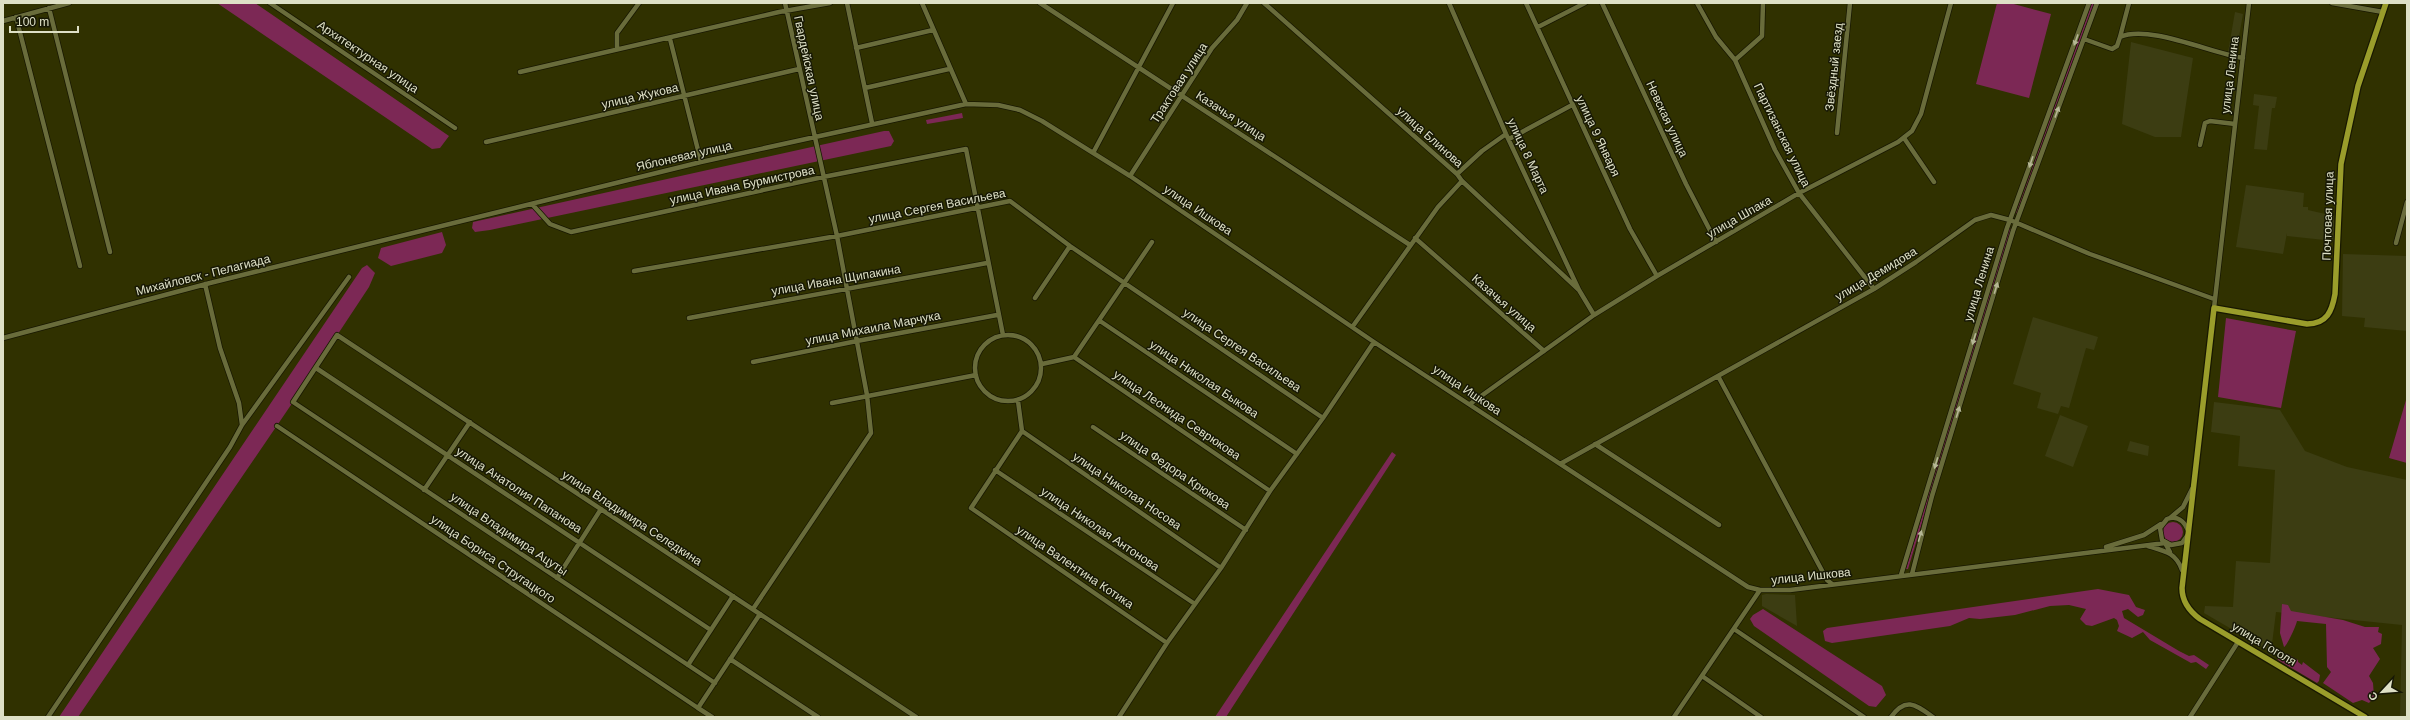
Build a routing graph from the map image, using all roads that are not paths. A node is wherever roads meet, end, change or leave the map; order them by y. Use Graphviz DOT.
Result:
graph roads {
  1 [pos="69,3"];
  2 [pos="270,3"];
  3 [pos="639,3"];
  4 [pos="785,3"];
  5 [pos="830,3"];
  6 [pos="847,3"];
  7 [pos="922,3"];
  8 [pos="1040,3"];
  9 [pos="1173,3"];
  10 [pos="1247,3"];
  11 [pos="1264,3"];
  12 [pos="1449,3"];
  13 [pos="1526,3"];
  14 [pos="1585,3"];
  15 [pos="1602,3"];
  16 [pos="1697,3"];
  17 [pos="1763,3"];
  18 [pos="1850,3"];
  19 [pos="1951,3"];
  20 [pos="2089,3"];
  21 [pos="2097,3"];
  22 [pos="2129,3"];
  23 [pos="2249,3"];
  24 [pos="2332,3"];
  25 [pos="2386,3"];
  26 [pos="49,8"];
  27 [pos="788,12"];
  28 [pos="2382,12"];
  29 [pos="16,17"];
  30 [pos="3,21"];
  31 [pos="1538,27"];
  32 [pos="933,30"];
  33 [pos="2120,37"];
  34 [pos="670,39"];
  35 [pos="2084,39"];
  36 [pos="856,48"];
  37 [pos="617,49"];
  38 [pos="2243,58"];
  39 [pos="1735,60"];
  40 [pos="1139,68"];
  41 [pos="799,69"];
  42 [pos="949,69"];
  43 [pos="520,72"];
  44 [pos="865,88"];
  45 [pos="685,95"];
  46 [pos="1182,96"];
  47 [pos="966,104"];
  48 [pos="1572,105"];
  49 [pos="872,123"];
  50 [pos="2235,124"];
  51 [pos="455,128"];
  52 [pos="1837,133"];
  53 [pos="1506,134"];
  54 [pos="813,137"];
  55 [pos="1904,138"];
  56 [pos="1509,139"];
  57 [pos="486,142"];
  58 [pos="2200,145"];
  59 [pos="1093,153"];
  60 [pos="700,162"];
  61 [pos="1457,174"];
  62 [pos="1130,176"];
  63 [pos="823,177"];
  64 [pos="1462,181"];
  65 [pos="1934,182"];
  66 [pos="1799,193"];
  67 [pos="2407,202"];
  68 [pos="532,204"];
  69 [pos="978,207"];
  70 [pos="2010,220"];
  71 [pos="2017,223"];
  72 [pos="409,234"];
  73 [pos="836,236"];
  74 [pos="1415,238"];
  75 [pos="1152,242"];
  76 [pos="1716,242"];
  77 [pos="2396,243"];
  78 [pos="1410,245"];
  79 [pos="1070,246"];
  80 [pos="110,252"];
  81 [pos="987,263"];
  82 [pos="80,266"];
  83 [pos="634,271"];
  84 [pos="1657,276"];
  85 [pos="349,277"];
  86 [pos="1126,282"];
  87 [pos="206,284"];
  88 [pos="846,288"];
  89 [pos="1874,289"];
  90 [pos="1579,290"];
  91 [pos="1035,298"];
  92 [pos="2214,299"];
  93 [pos="2214,308"];
  94 [pos="1594,315"];
  95 [pos="997,316"];
  96 [pos="689,318"];
  97 [pos="1100,321"];
  98 [pos="1353,326"];
  99 [pos="1003,335"];
  100 [pos="3,338"];
  101 [pos="857,341"];
  102 [pos="1374,342"];
  103 [pos="1544,351"];
  104 [pos="1074,357"];
  105 [pos="753,362"];
  106 [pos="1042,364"];
  107 [pos="316,368"];
  108 [pos="976,374"];
  109 [pos="1718,376"];
  110 [pos="866,395"];
  111 [pos="1018,401"];
  112 [pos="832,403"];
  113 [pos="1470,404"];
  114 [pos="1323,418"];
  115 [pos="470,422"];
  116 [pos="242,425"];
  117 [pos="277,426"];
  118 [pos="1094,427"];
  119 [pos="1022,431"];
  120 [pos="1595,444"];
  121 [pos="1297,454"];
  122 [pos="448,455"];
  123 [pos="1560,464"];
  124 [pos="995,470"];
  125 [pos="2193,488"];
  126 [pos="424,490"];
  127 [pos="1270,491"];
  128 [pos="601,509"];
  129 [pos="2170,518"];
  130 [pos="2161,524"];
  131 [pos="1718,525"];
  132 [pos="1246,530"];
  133 [pos="2188,533"];
  134 [pos="2165,542"];
  135 [pos="580,543"];
  136 [pos="2147,546"];
  137 [pos="2094,550"];
  138 [pos="2170,552"];
  139 [pos="1221,568"];
  140 [pos="2182,570"];
  141 [pos="1912,574"];
  142 [pos="1902,575"];
  143 [pos="557,578"];
  144 [pos="1832,584"];
  145 [pos="1760,590"];
  146 [pos="733,596"];
  147 [pos="1195,604"];
  148 [pos="753,609"];
  149 [pos="760,614"];
  150 [pos="1734,629"];
  151 [pos="711,630"];
  152 [pos="2238,642"];
  153 [pos="1167,643"];
  154 [pos="730,659"];
  155 [pos="688,665"];
  156 [pos="1702,676"];
  157 [pos="714,683"];
  158 [pos="698,708"];
  159 [pos="48,717"];
  160 [pos="712,717"];
  161 [pos="818,717"];
  162 [pos="916,717"];
  163 [pos="1119,717"];
  164 [pos="1674,717"];
  165 [pos="1762,717"];
  166 [pos="1864,717"];
  167 [pos="1891,717"];
  168 [pos="1933,717"];
  169 [pos="2190,717"];
  170 [pos="2365,717"];
  1 -- 26 [label="street"];
  2 -- 51 [label="street, Архитектурная улица"];
  3 -- 37 [label="street"];
  4 -- 27 [label="street, Гвардейская улица"];
  5 -- 27 [label="street"];
  6 -- 36 [label="street"];
  7 -- 32 [label="street"];
  8 -- 40 [label="street, Казачья улица"];
  9 -- 40 [label="street"];
  10 -- 46 [label="street, Трактовая улица"];
  11 -- 61 [label="street, улица Блинова"];
  12 -- 53 [label="street, улица 8 Марта"];
  13 -- 31 [label="street, улица 9 Января"];
  14 -- 31 [label="street"];
  15 -- 76 [label="street, Невская улица"];
  16 -- 39 [label="street, Партизанская улица"];
  17 -- 39 [label="street"];
  18 -- 52 [label="street, Звёздный заезд"];
  19 -- 55 [label="street, улица Шпака"];
  20 -- 70 [label="street, улица Ленина, one-way"];
  21 -- 35 [label="street, улица Ленина"];
  22 -- 33 [label="street"];
  23 -- 38 [label="street, улица Ленина"];
  24 -- 28 [label="street"];
  25 -- 28 [label="main road, Почтовая улица"];
  26 -- 29 [label="street"];
  26 -- 80 [label="street"];
  27 -- 34 [label="street"];
  27 -- 41 [label="street, Гвардейская улица"];
  28 -- 93 [label="main road, Почтовая улица"];
  29 -- 30 [label="street"];
  29 -- 82 [label="street"];
  31 -- 48 [label="street, улица 9 Января"];
  32 -- 36 [label="street"];
  32 -- 42 [label="street"];
  33 -- 35 [label="street"];
  33 -- 38 [label="street"];
  34 -- 37 [label="street"];
  34 -- 45 [label="street"];
  71 -- 35 [label="street, улица Ленина, one-way"];
  36 -- 44 [label="street"];
  37 -- 43 [label="street"];
  38 -- 50 [label="street, улица Ленина"];
  39 -- 66 [label="street, Партизанская улица"];
  40 -- 46 [label="street, Казачья улица"];
  40 -- 59 [label="street"];
  41 -- 45 [label="street, улица Жукова"];
  41 -- 54 [label="street, Гвардейская улица"];
  42 -- 44 [label="street"];
  42 -- 47 [label="street"];
  44 -- 49 [label="street"];
  45 -- 57 [label="street, улица Жукова"];
  45 -- 60 [label="street"];
  46 -- 62 [label="street, Трактовая улица"];
  46 -- 78 [label="street, Казачья улица"];
  47 -- 49 [label="street, Яблоневая улица"];
  47 -- 59 [label="street, улица Ишкова"];
  48 -- 56 [label="street"];
  48 -- 84 [label="street, улица 9 Января"];
  49 -- 54 [label="street, Яблоневая улица"];
  50 -- 58 [label="street"];
  50 -- 92 [label="street, улица Ленина"];
  53 -- 56 [label="street, улица 8 Марта"];
  53 -- 61 [label="street"];
  54 -- 60 [label="street, Яблоневая улица"];
  54 -- 63 [label="street, Гвардейская улица"];
  55 -- 65 [label="street"];
  55 -- 66 [label="street, улица Шпака"];
  56 -- 90 [label="street, улица 8 Марта"];
  59 -- 62 [label="street, улица Ишкова"];
  60 -- 68 [label="street, Яблоневая улица"];
  61 -- 64 [label="street, улица Блинова"];
  62 -- 98 [label="street, улица Ишкова"];
  63 -- 68 [label="street, улица Ивана Бурмистрова"];
  63 -- 69 [label="street, улица Ивана Бурмистрова"];
  63 -- 73 [label="street, Гвардейская улица"];
  64 -- 74 [label="street"];
  64 -- 90 [label="street, улица Блинова"];
  66 -- 76 [label="street, улица Шпака"];
  66 -- 89 [label="street, Партизанская улица"];
  67 -- 77 [label="street"];
  68 -- 72 [label="street, Яблоневая улица"];
  69 -- 73 [label="street, улица Сергея Васильева"];
  69 -- 79 [label="street, улица Сергея Васильева"];
  69 -- 81 [label="street"];
  70 -- 71 [label="street, улица Демидова"];
  70 -- 89 [label="street, улица Демидова"];
  70 -- 142 [label="street, улица Ленина, one-way"];
  71 -- 92 [label="street, улица Демидова"];
  141 -- 71 [label="street, улица Ленина, one-way"];
  72 -- 87 [label="street, Михайловск - Пелагиада"];
  73 -- 83 [label="street, улица Сергея Васильева"];
  73 -- 88 [label="street, Гвардейская улица"];
  74 -- 78 [label="street"];
  74 -- 103 [label="street, Казачья улица"];
  75 -- 86 [label="street"];
  76 -- 84 [label="street, улица Шпака"];
  78 -- 98 [label="street"];
  79 -- 86 [label="street, улица Сергея Васильева"];
  79 -- 91 [label="street"];
  81 -- 88 [label="street, улица Ивана Щипакина"];
  81 -- 95 [label="street"];
  84 -- 94 [label="street, улица Шпака"];
  85 -- 116 [label="street"];
  86 -- 97 [label="street"];
  86 -- 114 [label="street, улица Сергея Васильева"];
  87 -- 100 [label="street, Михайловск - Пелагиада"];
  87 -- 116 [label="street"];
  88 -- 96 [label="street, улица Ивана Щипакина"];
  88 -- 101 [label="street, Гвардейская улица"];
  89 -- 109 [label="street, улица Демидова"];
  90 -- 94 [label="street, улица 8 Марта"];
  92 -- 93 [label="street, улица Ленина"];
  93 -- 125 [label="main road, улица Ленина"];
  94 -- 103 [label="street, улица Шпака"];
  95 -- 99 [label="street"];
  95 -- 101 [label="street, улица Михаила Марчука"];
  97 -- 104 [label="street"];
  97 -- 121 [label="street, улица Николая Быкова"];
  98 -- 102 [label="street, улица Ишкова"];
  99 -- 106 [label="street"];
  99 -- 108 [label="street"];
  101 -- 105 [label="street, улица Михаила Марчука"];
  101 -- 110 [label="street, Гвардейская улица"];
  102 -- 113 [label="street, улица Ишкова"];
  102 -- 114 [label="street"];
  103 -- 113 [label="street, улица Шпака"];
  104 -- 106 [label="street"];
  104 -- 127 [label="street, улица Леонида Севрюкова"];
  106 -- 111 [label="street"];
  107 -- 115 [label="street, улица Владимира Селедкина"];
  107 -- 122 [label="street, улица Анатолия Папанова"];
  107 -- 126 [label="street, улица Владимира Ацуты"];
  108 -- 110 [label="street"];
  108 -- 111 [label="street"];
  109 -- 120 [label="street, улица Демидова"];
  109 -- 144 [label="street"];
  110 -- 112 [label="street"];
  110 -- 148 [label="street, Гвардейская улица"];
  111 -- 119 [label="street"];
  113 -- 123 [label="street, улица Ишкова"];
  114 -- 121 [label="street"];
  115 -- 122 [label="street"];
  115 -- 128 [label="street, улица Владимира Селедкина"];
  116 -- 159 [label="street"];
  117 -- 158 [label="street, улица Бориса Стругацкого"];
  118 -- 132 [label="street, улица Федора Крюкова"];
  119 -- 124 [label="street"];
  119 -- 139 [label="street, улица Николая Носова"];
  120 -- 123 [label="street, улица Демидова"];
  120 -- 131 [label="street"];
  121 -- 127 [label="street"];
  122 -- 126 [label="street"];
  122 -- 135 [label="street, улица Анатолия Папанова"];
  123 -- 145 [label="street, улица Ишкова"];
  124 -- 147 [label="street, улица Николая Антонова"];
  124 -- 153 [label="street, улица Валентина Котика"];
  125 -- 129 [label="street"];
  125 -- 133 [label="main road, улица Ленина"];
  126 -- 143 [label="street, улица Владимира Ацуты"];
  127 -- 132 [label="street"];
  128 -- 135 [label="street"];
  128 -- 146 [label="street, улица Владимира Селедкина"];
  129 -- 130 [label="street"];
  129 -- 133 [label="street"];
  130 -- 134 [label="street"];
  130 -- 137 [label="street, улица Ишкова"];
  132 -- 139 [label="street"];
  133 -- 134 [label="street"];
  133 -- 140 [label="main road, улица Гоголя"];
  134 -- 136 [label="street, улица Ишкова"];
  134 -- 138 [label="street"];
  135 -- 143 [label="street"];
  135 -- 151 [label="street, улица Анатолия Папанова"];
  136 -- 137 [label="street, улица Ишкова"];
  136 -- 138 [label="street"];
  137 -- 141 [label="street, улица Ишкова"];
  138 -- 140 [label="street"];
  139 -- 147 [label="street"];
  140 -- 152 [label="main road, улица Гоголя"];
  141 -- 142 [label="street, улица Ишкова"];
  142 -- 144 [label="street, улица Ишкова"];
  143 -- 155 [label="street, улица Владимира Ацуты"];
  144 -- 145 [label="street, улица Ишкова"];
  145 -- 150 [label="street"];
  146 -- 148 [label="street, улица Владимира Селедкина"];
  146 -- 151 [label="street"];
  147 -- 153 [label="street"];
  148 -- 149 [label="street, улица Владимира Селедкина"];
  149 -- 154 [label="street"];
  149 -- 162 [label="street, улица Владимира Селедкина"];
  150 -- 156 [label="street"];
  150 -- 166 [label="street"];
  151 -- 155 [label="street"];
  152 -- 169 [label="street"];
  152 -- 170 [label="main road, улица Гоголя"];
  153 -- 163 [label="street"];
  154 -- 157 [label="street"];
  154 -- 161 [label="street"];
  155 -- 157 [label="street, улица Владимира Ацуты"];
  156 -- 164 [label="street"];
  156 -- 165 [label="street"];
  157 -- 158 [label="street"];
  158 -- 160 [label="street, улица Бориса Стругацкого"];
  167 -- 168 [label="street"];
}
